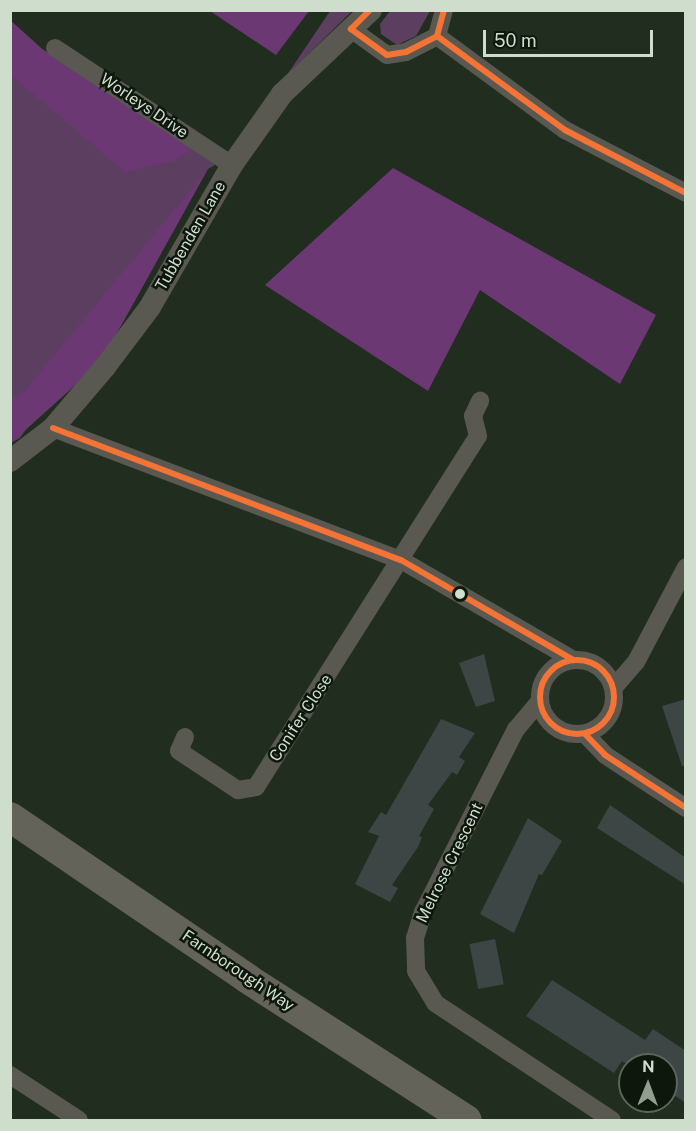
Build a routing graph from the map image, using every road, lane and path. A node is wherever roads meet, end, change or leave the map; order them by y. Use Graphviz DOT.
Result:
graph roads {
  1 [pos="371,10"];
  2 [pos="444,10"];
  3 [pos="351,29"];
  4 [pos="437,36"];
  5 [pos="56,48"];
  6 [pos="232,165"];
  7 [pos="686,193"];
  8 [pos="480,401"];
  9 [pos="52,428"];
  10 [pos="10,461"];
  11 [pos="402,560"];
  12 [pos="686,567"];
  13 [pos="572,659"];
  14 [pos="615,686"];
  15 [pos="538,702"];
  16 [pos="585,734"];
  17 [pos="185,737"];
  18 [pos="686,808"];
  19 [pos="10,817"];
  20 [pos="10,1075"];
  21 [pos="79,1120"];
  22 [pos="467,1120"];
  23 [pos="612,1120"];
  1 -- 3 [label="street, Tubbenden Lane"];
  2 -- 4 [label="street"];
  3 -- 4 [label="street"];
  3 -- 6 [label="street, Tubbenden Lane"];
  4 -- 7 [label="street"];
  5 -- 6 [label="street, Worleys Drive"];
  6 -- 9 [label="street, Tubbenden Lane"];
  8 -- 11 [label="street"];
  9 -- 10 [label="street, Tubbenden Lane"];
  9 -- 11 [label="street"];
  11 -- 13 [label="street"];
  11 -- 17 [label="street, Conifer Close"];
  12 -- 14 [label="street"];
  13 -- 14 [label="street"];
  13 -- 15 [label="street"];
  14 -- 16 [label="street"];
  15 -- 16 [label="street"];
  15 -- 23 [label="street, Melrose Crescent"];
  16 -- 18 [label="street"];
  19 -- 22 [label="highway, Farnborough Way"];
  20 -- 21 [label="street"];
}
